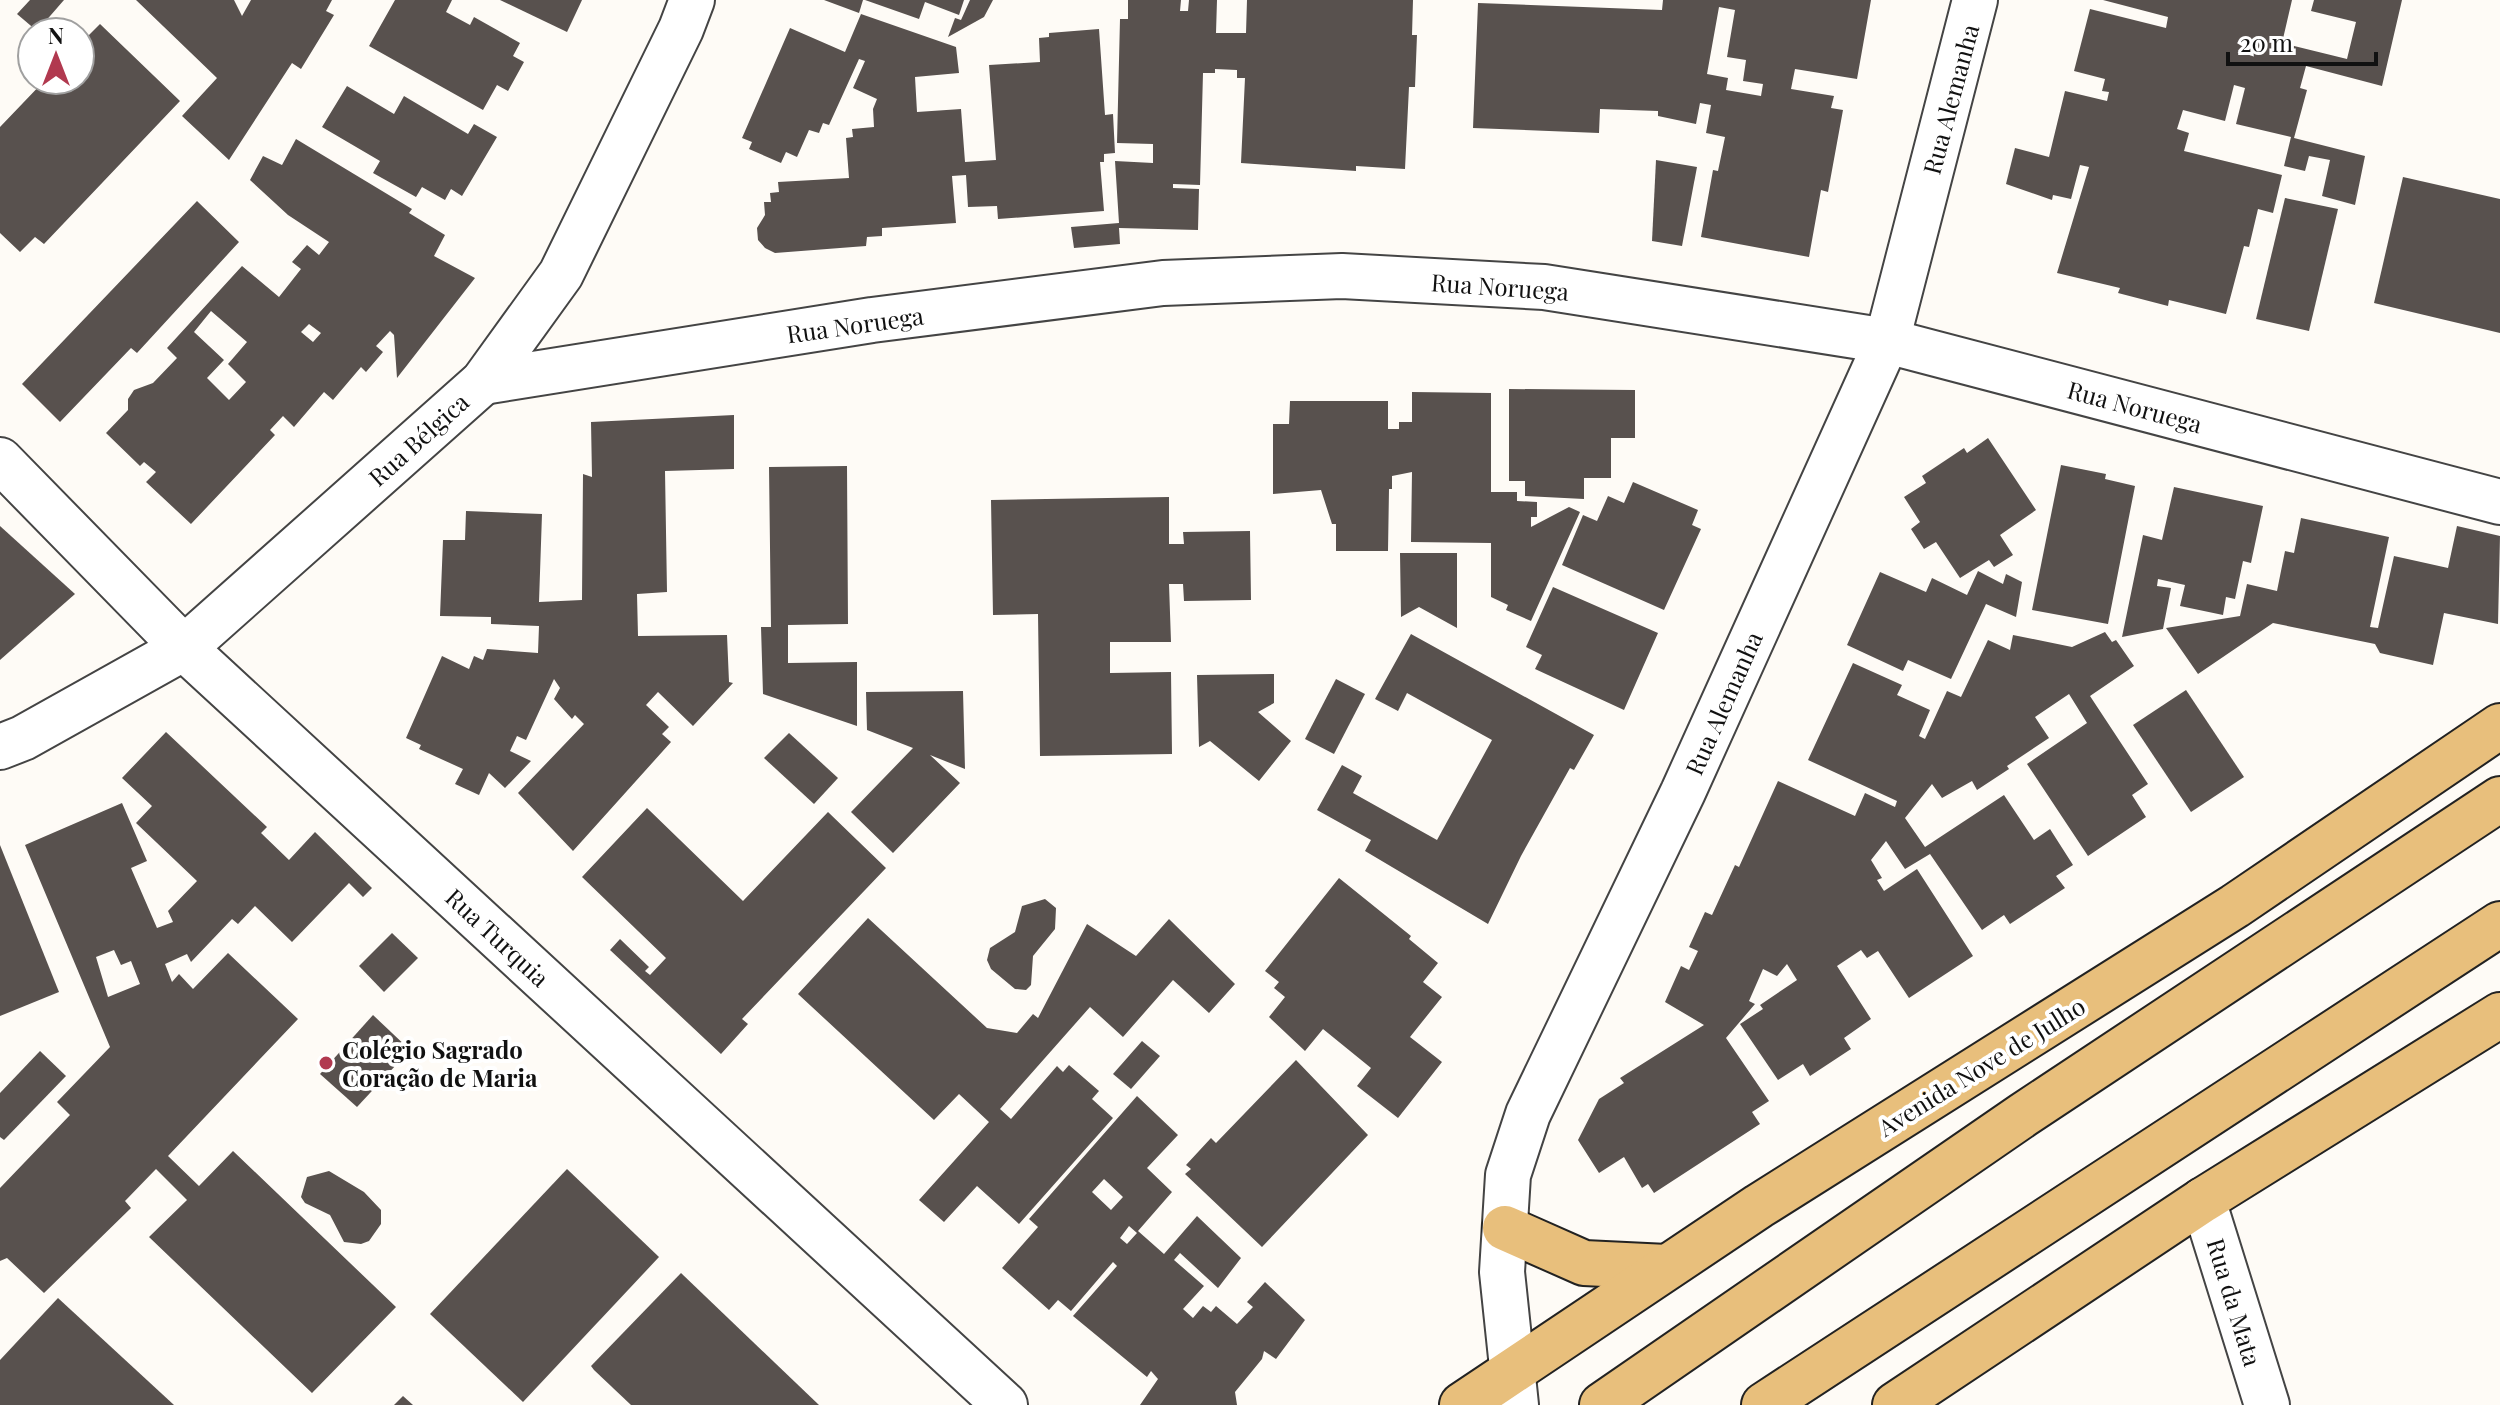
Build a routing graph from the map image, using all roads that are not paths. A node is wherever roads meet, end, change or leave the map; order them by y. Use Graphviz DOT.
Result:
graph roads {
  1 [pos="692,0"];
  2 [pos="1975,0"];
  3 [pos="1887,341"];
  4 [pos="483,382"];
  5 [pos="0,460"];
  6 [pos="2500,502"];
  7 [pos="184,648"];
  8 [pos="2500,726"];
  9 [pos="0,747"];
  10 [pos="2500,799"];
  11 [pos="2500,924"];
  12 [pos="2500,1015"];
  13 [pos="2203,1200"];
  14 [pos="1505,1228"];
  15 [pos="1667,1267"];
  16 [pos="1513,1390"];
  17 [pos="1005,1405"];
  18 [pos="1462,1405"];
  19 [pos="1602,1405"];
  20 [pos="1764,1405"];
  21 [pos="1895,1405"];
  22 [pos="2267,1405"];
  1 -- 4 [label="street, Rua Bélgica"];
  2 -- 3 [label="street, Rua Alemanha"];
  3 -- 4 [label="street, Rua Noruega"];
  3 -- 6 [label="street, Rua Noruega"];
  3 -- 14 [label="street, Rua Alemanha"];
  4 -- 7 [label="street, Rua Bélgica"];
  5 -- 7 [label="street, Rua Turquia"];
  7 -- 9 [label="street, Rua Bélgica"];
  7 -- 17 [label="street, Rua Turquia"];
  8 -- 15 [label="main road, Avenida Nove de Julho"];
  10 -- 19 [label="main road"];
  11 -- 20 [label="main road"];
  12 -- 13 [label="main road"];
  13 -- 21 [label="main road"];
  13 -- 22 [label="street, Rua da Mata"];
  14 -- 15 [label="main road"];
  14 -- 16 [label="street, Rua Alemanha"];
  15 -- 16 [label="main road, Avenida Nove de Julho"];
  16 -- 18 [label="main road, Avenida Nove de Julho"];
}
